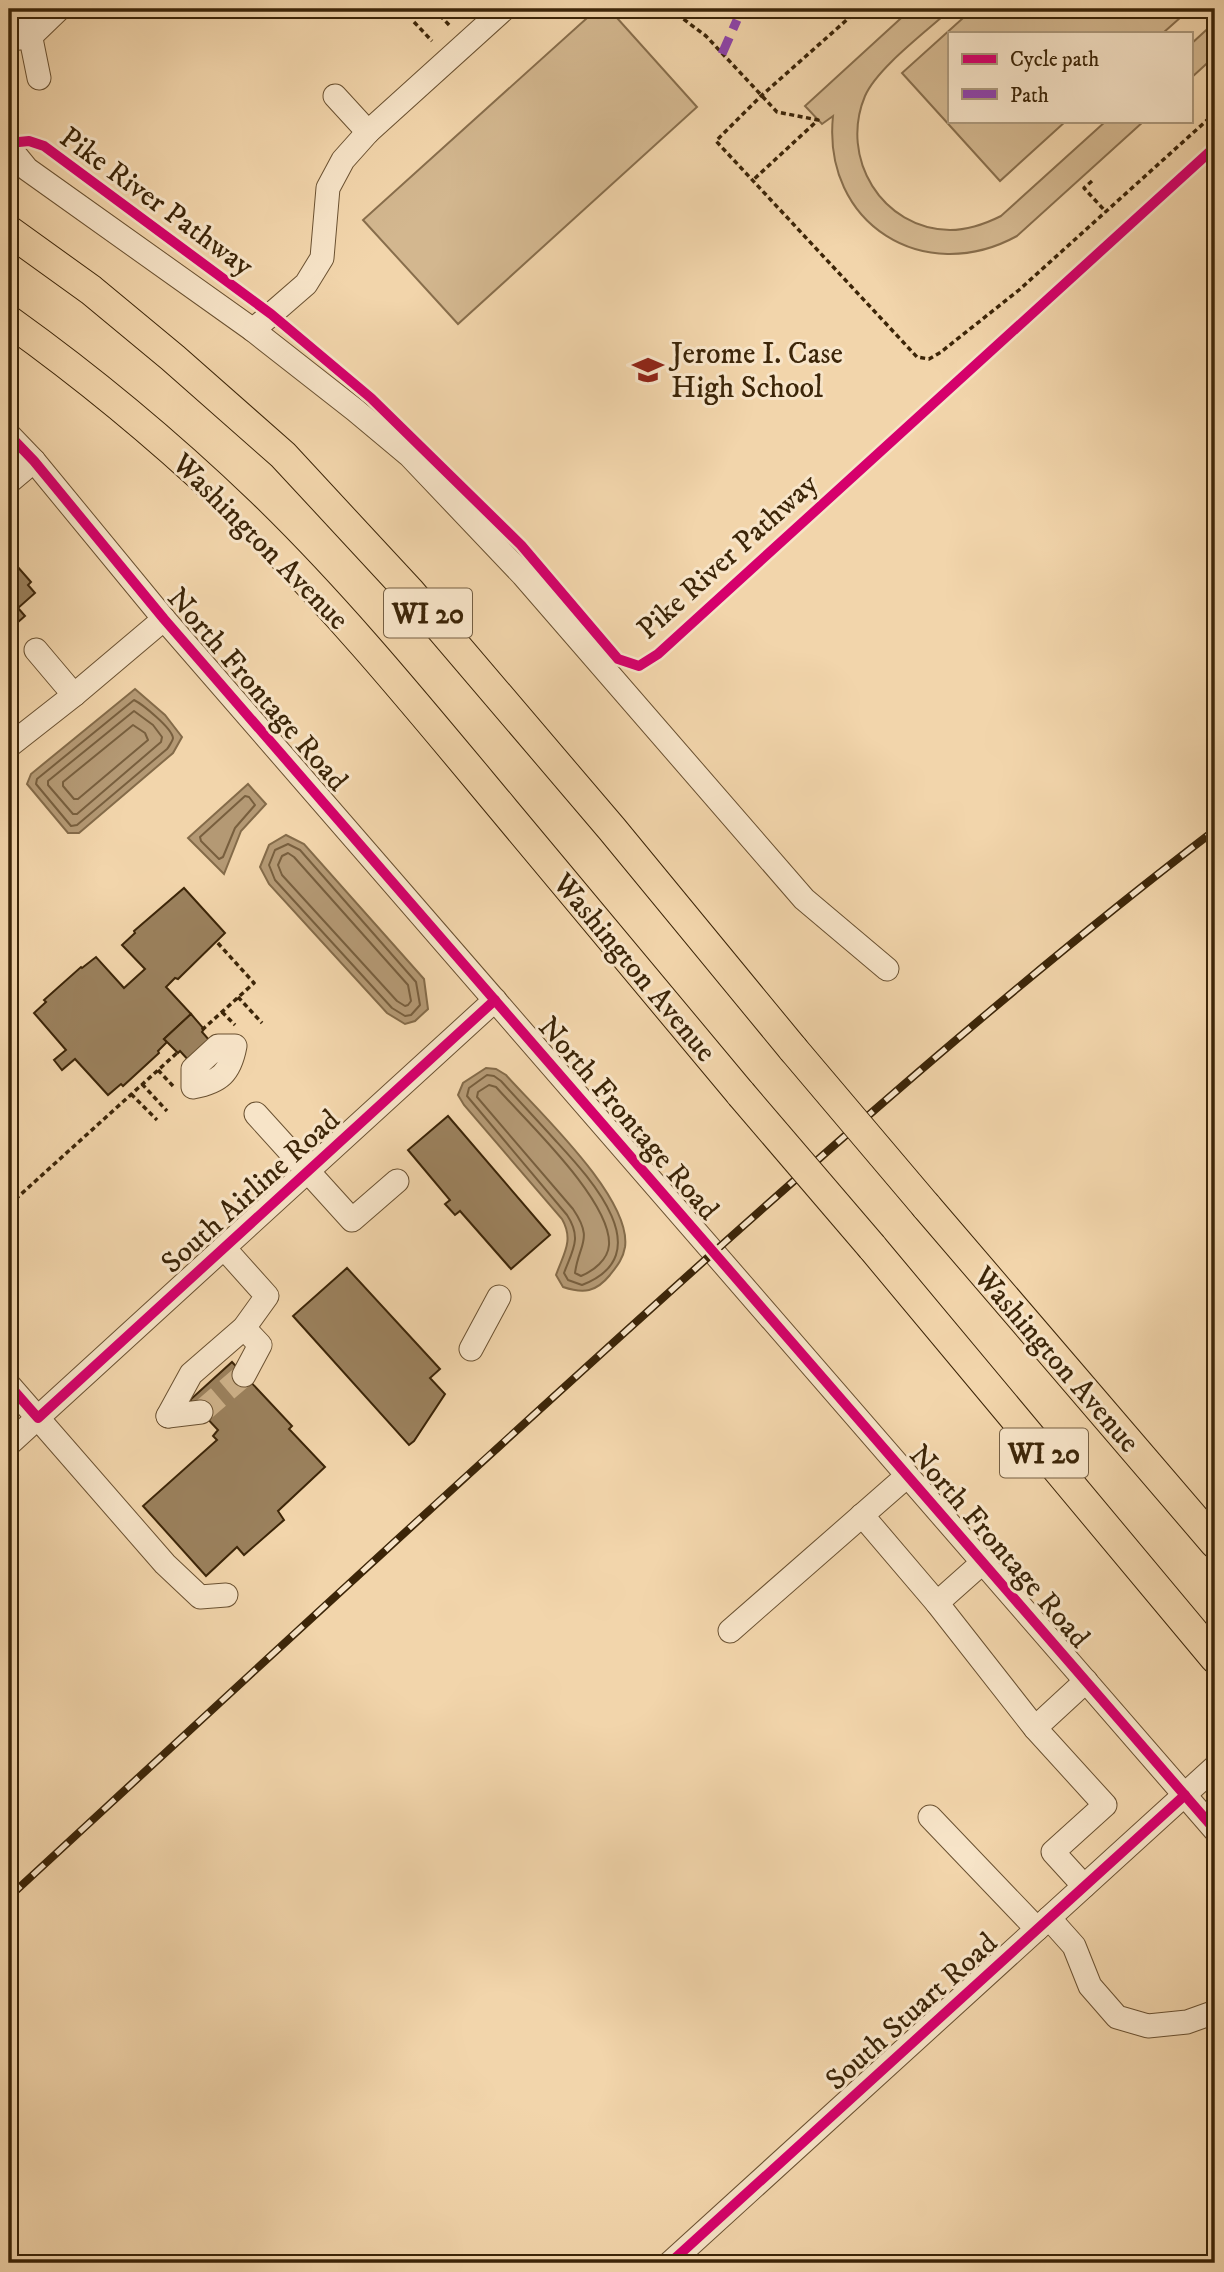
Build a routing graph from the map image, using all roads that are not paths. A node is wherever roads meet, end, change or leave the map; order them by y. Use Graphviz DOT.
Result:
graph roads {
  1 [pos="25,9"];
  2 [pos="58,10"];
  3 [pos="496,11"];
  4 [pos="20,38"];
  5 [pos="39,78"];
  6 [pos="335,96"];
  7 [pos="368,132"];
  8 [pos="9,148"];
  9 [pos="9,230"];
  10 [pos="9,242"];
  11 [pos="47,258"];
  12 [pos="9,321"];
  13 [pos="253,330"];
  14 [pos="9,435"];
  15 [pos="34,461"];
  16 [pos="9,482"];
  17 [pos="164,618"];
  18 [pos="36,650"];
  19 [pos="74,695"];
  20 [pos="9,747"];
  21 [pos="887,969"];
  22 [pos="495,1000"];
  23 [pos="256,1114"];
  24 [pos="308,1171"];
  25 [pos="397,1181"];
  26 [pos="224,1248"];
  27 [pos="499,1297"];
  28 [pos="244,1328"];
  29 [pos="471,1349"];
  30 [pos="244,1374"];
  31 [pos="9,1385"];
  32 [pos="201,1412"];
  33 [pos="38,1418"];
  34 [pos="9,1444"];
  35 [pos="907,1476"];
  36 [pos="862,1515"];
  37 [pos="1215,1543"];
  38 [pos="982,1563"];
  39 [pos="226,1595"];
  40 [pos="937,1603"];
  41 [pos="730,1631"];
  42 [pos="1215,1658"];
  43 [pos="1086,1681"];
  44 [pos="1035,1728"];
  45 [pos="1215,1767"];
  46 [pos="1185,1795"];
  47 [pos="930,1817"];
  48 [pos="1215,1830"];
  49 [pos="1084,1886"];
  50 [pos="1043,1924"];
  51 [pos="1215,2012"];
  52 [pos="670,2263"];
  1 -- 4 [label="street"];
  2 -- 4 [label="street"];
  3 -- 7 [label="street"];
  4 -- 5 [label="street"];
  6 -- 7 [label="street"];
  7 -- 13 [label="street"];
  8 -- 13 [label="street"];
  9 -- 11 [label="main road, Washington Avenue / WI 20"];
  10 -- 11 [label="main road"];
  11 -- 37 [label="main road, Washington Avenue / WI 20, bridge"];
  12 -- 42 [label="main road, Washington Avenue / WI 20, bridge"];
  13 -- 21 [label="street"];
  14 -- 15 [label="street, North Frontage Road"];
  15 -- 16 [label="street"];
  15 -- 17 [label="street, North Frontage Road"];
  17 -- 19 [label="street"];
  17 -- 22 [label="street, North Frontage Road"];
  18 -- 19 [label="street"];
  19 -- 20 [label="street"];
  22 -- 24 [label="street, South Airline Road"];
  22 -- 35 [label="street, North Frontage Road"];
  23 -- 24 [label="street"];
  24 -- 25 [label="street"];
  24 -- 26 [label="street, South Airline Road"];
  26 -- 28 [label="street"];
  26 -- 33 [label="street, South Airline Road"];
  27 -- 29 [label="street"];
  28 -- 30 [label="street"];
  28 -- 32 [label="street"];
  31 -- 33 [label="street"];
  33 -- 34 [label="street, South Airline Road"];
  33 -- 39 [label="street"];
  35 -- 36 [label="street"];
  35 -- 38 [label="street, North Frontage Road"];
  36 -- 40 [label="street"];
  36 -- 41 [label="street"];
  38 -- 40 [label="street"];
  38 -- 43 [label="street, North Frontage Road"];
  40 -- 44 [label="street"];
  43 -- 44 [label="street"];
  43 -- 46 [label="street, North Frontage Road"];
  44 -- 49 [label="street"];
  45 -- 46 [label="street, South Stuart Road"];
  46 -- 48 [label="street, North Frontage Road"];
  46 -- 49 [label="street, South Stuart Road"];
  47 -- 50 [label="street"];
  49 -- 50 [label="street, South Stuart Road"];
  50 -- 51 [label="street"];
  50 -- 52 [label="street, South Stuart Road"];
}
